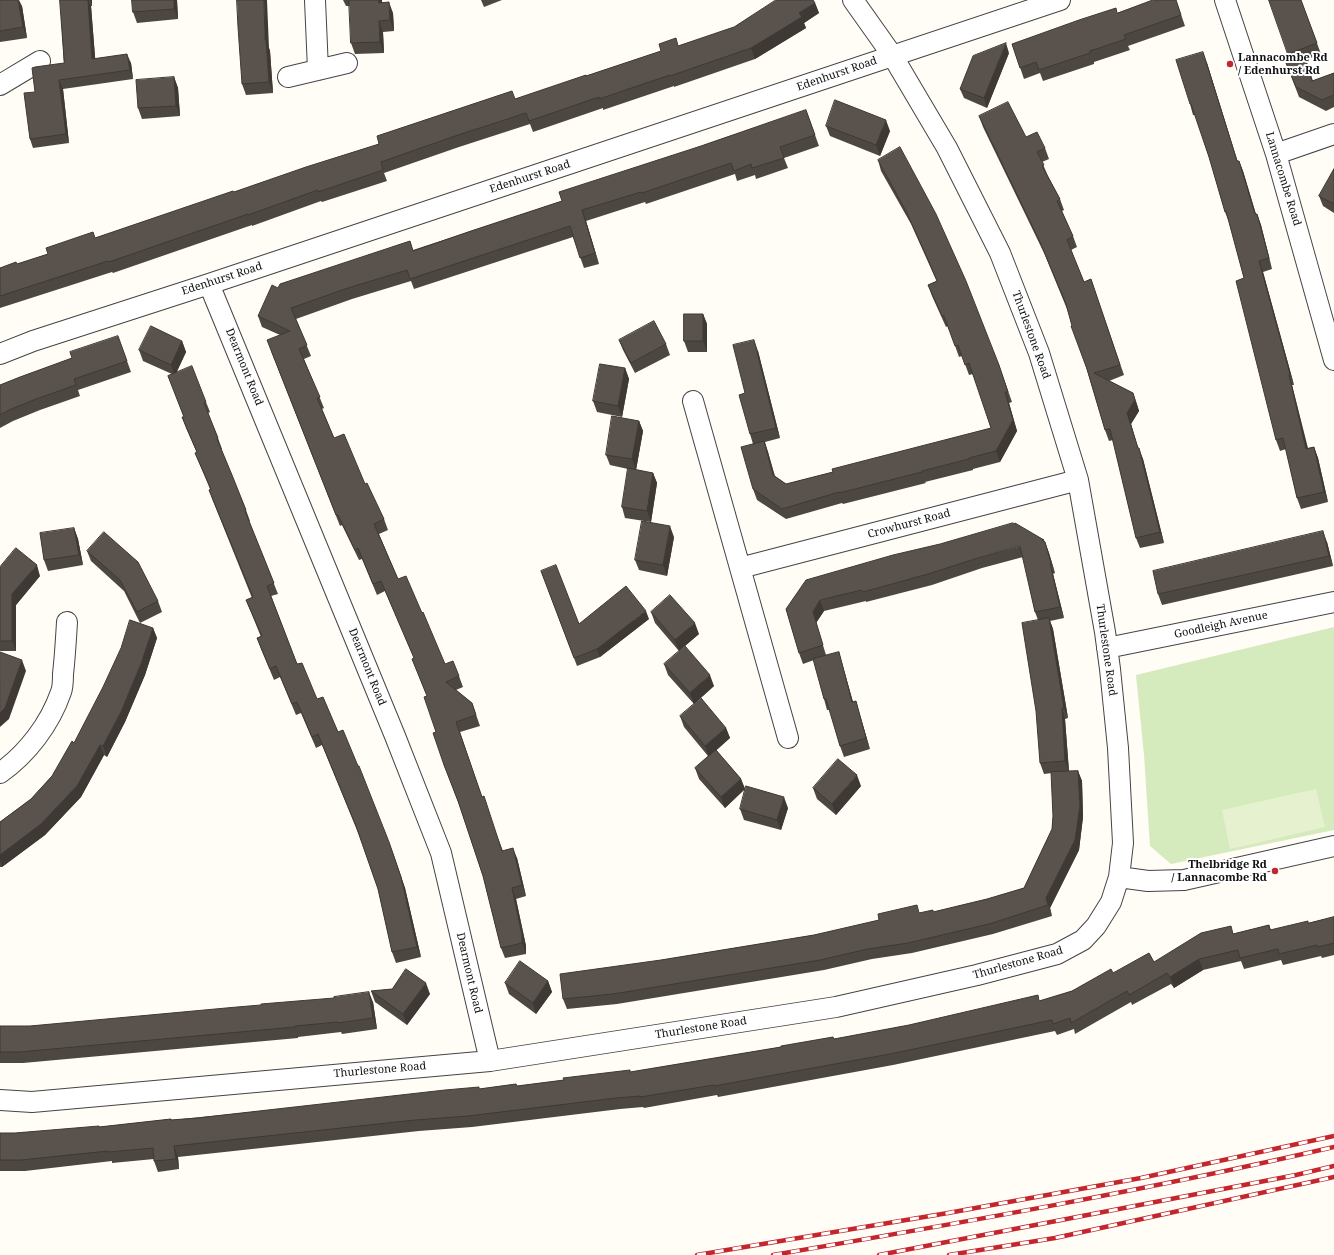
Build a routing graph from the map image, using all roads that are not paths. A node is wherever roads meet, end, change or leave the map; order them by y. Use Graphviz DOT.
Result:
graph roads {
  1 [pos="315,0"];
  2 [pos="853,0"];
  3 [pos="1060,0"];
  4 [pos="1225,0"];
  5 [pos="892,55"];
  6 [pos="40,61"];
  7 [pos="347,63"];
  8 [pos="318,70"];
  9 [pos="288,77"];
  10 [pos="0,85"];
  11 [pos="1334,134"];
  12 [pos="1276,154"];
  13 [pos="210,284"];
  14 [pos="1333,349"];
  15 [pos="0,354"];
  16 [pos="693,401"];
  17 [pos="1078,480"];
  18 [pos="740,568"];
  19 [pos="1334,602"];
  20 [pos="67,622"];
  21 [pos="1107,648"];
  22 [pos="788,738"];
  23 [pos="0,772"];
  24 [pos="1334,846"];
  25 [pos="1119,877"];
  26 [pos="490,1061"];
  27 [pos="0,1100"];
  1 -- 8 [label="street"];
  2 -- 5 [label="street, Thurlestone Road"];
  3 -- 5 [label="street, Edenhurst Road"];
  4 -- 12 [label="street, Lannacombe Road"];
  5 -- 13 [label="street, Edenhurst Road"];
  5 -- 17 [label="street, Thurlestone Road"];
  6 -- 10 [label="street"];
  7 -- 8 [label="street"];
  8 -- 9 [label="street"];
  11 -- 12 [label="street"];
  12 -- 14 [label="street, Lannacombe Road"];
  13 -- 15 [label="street, Edenhurst Road"];
  13 -- 26 [label="street, Dearmont Road"];
  16 -- 18 [label="street"];
  17 -- 18 [label="street, Crowhurst Road"];
  17 -- 21 [label="street, Thurlestone Road"];
  18 -- 22 [label="street"];
  19 -- 21 [label="street, Goodleigh Avenue"];
  20 -- 23 [label="street"];
  21 -- 25 [label="street, Thurlestone Road"];
  24 -- 25 [label="street"];
  25 -- 26 [label="street, Thurlestone Road"];
  26 -- 27 [label="street, Thurlestone Road"];
}
